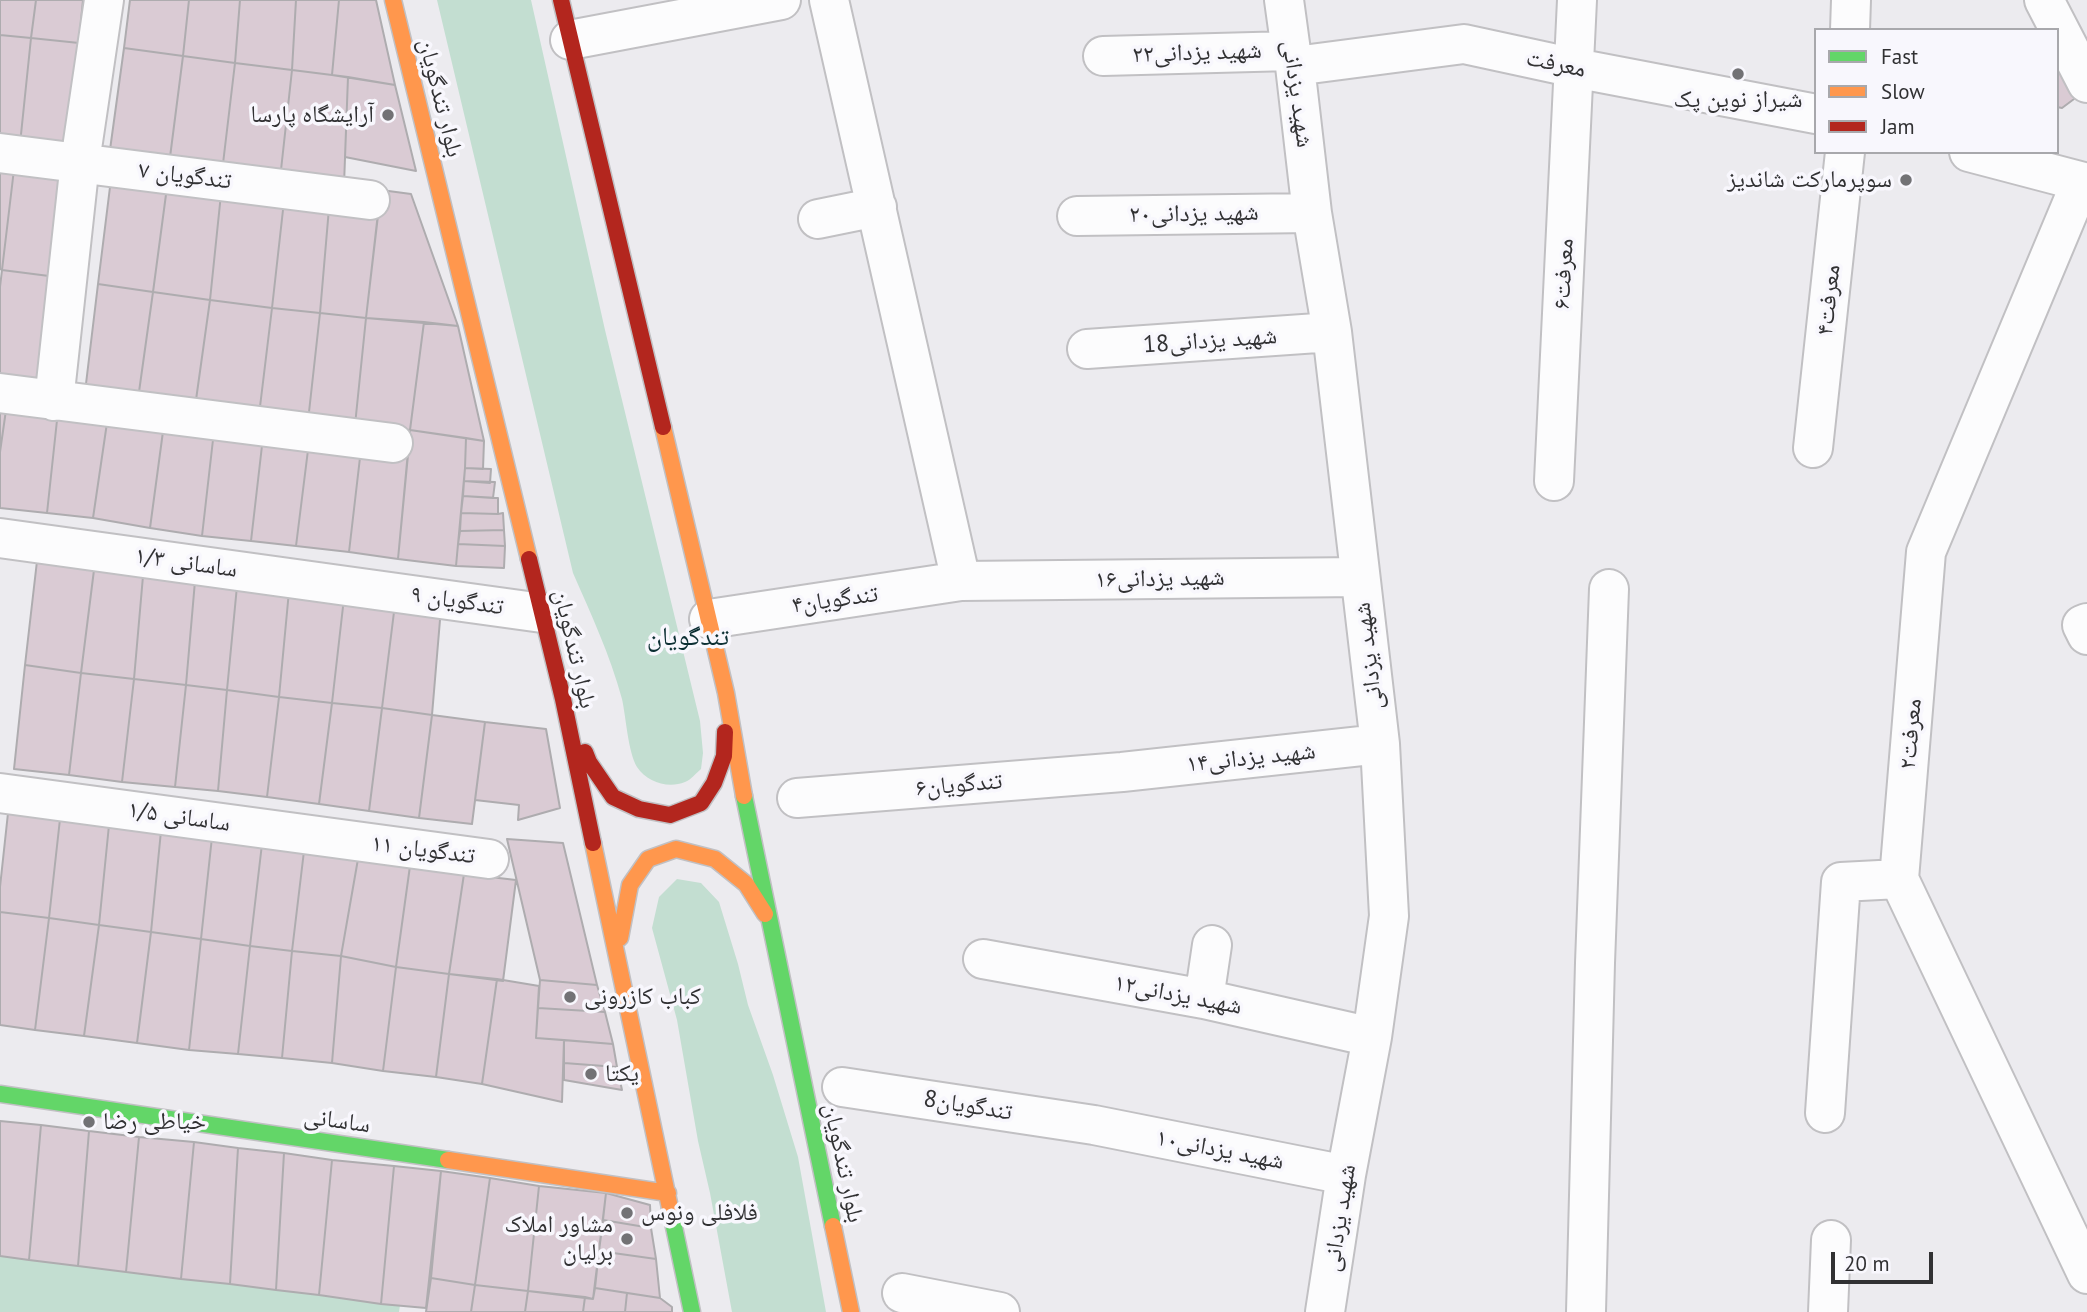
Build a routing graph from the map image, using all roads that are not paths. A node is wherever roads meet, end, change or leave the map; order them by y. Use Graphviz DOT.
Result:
graph roads {
  1 [pos="104,0"];
  2 [pos="393,0"];
  3 [pos="561,0"];
  4 [pos="781,0"];
  5 [pos="830,0"];
  6 [pos="1284,0"];
  7 [pos="1577,0"];
  8 [pos="1851,0"];
  9 [pos="2044,0"];
  10 [pos="1850,28"];
  11 [pos="2059,28"];
  12 [pos="2059,29"];
  13 [pos="570,40"];
  14 [pos="1103,56"];
  15 [pos="1293,58"];
  16 [pos="1575,68"];
  17 [pos="2087,83"];
  18 [pos="1814,114"];
  19 [pos="0,153"];
  20 [pos="1845,154"];
  21 [pos="1976,154"];
  22 [pos="80,162"];
  23 [pos="2084,183"];
  24 [pos="370,200"];
  25 [pos="877,207"];
  26 [pos="1312,213"];
  27 [pos="1077,216"];
  28 [pos="818,219"];
  29 [pos="1332,332"];
  30 [pos="1087,349"];
  31 [pos="0,393"];
  32 [pos="54,401"];
  33 [pos="393,443"];
  34 [pos="1813,448"];
  35 [pos="1554,481"];
  36 [pos="0,537"];
  37 [pos="1360,577"];
  38 [pos="961,581"];
  39 [pos="372,589"];
  40 [pos="1609,589"];
  41 [pos="542,613"];
  42 [pos="709,619"];
  43 [pos="2087,623"];
  44 [pos="2087,635"];
  45 [pos="726,693"];
  46 [pos="563,699"];
  47 [pos="1380,744"];
  48 [pos="1122,772"];
  49 [pos="0,793"];
  50 [pos="797,798"];
  51 [pos="358,842"];
  52 [pos="489,859"];
  53 [pos="1899,879"];
  54 [pos="771,925"];
  55 [pos="1212,945"];
  56 [pos="617,953"];
  57 [pos="983,959"];
  58 [pos="1204,999"];
  59 [pos="1372,1037"];
  60 [pos="842,1087"];
  61 [pos="0,1094"];
  62 [pos="1825,1113"];
  63 [pos="1094,1125"];
  64 [pos="1346,1175"];
  65 [pos="668,1193"];
  66 [pos="1831,1240"];
  67 [pos="2087,1274"];
  68 [pos="902,1293"];
  69 [pos="692,1312"];
  70 [pos="851,1312"];
  71 [pos="1000,1312"];
  72 [pos="1325,1312"];
  73 [pos="1586,1312"];
  74 [pos="1828,1312"];
  1 -- 22 [label="street"];
  2 -- 41 [label="street, بلوار تندگویان"];
  3 -- 13 [label="street, بلوار تندگویان"];
  4 -- 13 [label="street"];
  5 -- 25 [label="street"];
  6 -- 15 [label="street, شهید یزدانی"];
  7 -- 16 [label="street, معرفت۶"];
  8 -- 10 [label="street"];
  9 -- 11 [label="street"];
  12 -- 17 [label="street"];
  13 -- 42 [label="street, بلوار تندگویان"];
  14 -- 15 [label="street, شهید یزدانی۲۲"];
  15 -- 16 [label="street, معرفت"];
  15 -- 26 [label="street, شهید یزدانی"];
  16 -- 18 [label="street, معرفت"];
  16 -- 35 [label="street, معرفت۶"];
  19 -- 22 [label="street, ۷ تندگویان"];
  20 -- 34 [label="street, معرفت۴"];
  21 -- 23 [label="street"];
  22 -- 24 [label="street, ۷ تندگویان"];
  22 -- 32 [label="street"];
  23 -- 53 [label="street, معرفت۲"];
  25 -- 28 [label="street"];
  25 -- 38 [label="street"];
  26 -- 27 [label="street, شهید یزدانی۲۰"];
  26 -- 29 [label="street, شهید یزدانی"];
  29 -- 30 [label="street, شهید یزدانی18"];
  29 -- 37 [label="street, شهید یزدانی"];
  31 -- 32 [label="street"];
  32 -- 33 [label="street"];
  36 -- 39 [label="street, ۱/۳ ساسانی"];
  37 -- 38 [label="street, شهید یزدانی۱۶"];
  37 -- 47 [label="street, شهید یزدانی"];
  38 -- 42 [label="street, تندگویان۴"];
  39 -- 41 [label="street, ۹ تندگویان"];
  40 -- 73 [label="street"];
  41 -- 46 [label="street, بلوار تندگویان"];
  42 -- 45 [label="street, بلوار تندگویان"];
  43 -- 44 [label="street"];
  45 -- 46 [label="street"];
  45 -- 54 [label="street, بلوار تندگویان"];
  46 -- 56 [label="street, بلوار تندگویان"];
  47 -- 48 [label="street, شهید یزدانی۱۴"];
  47 -- 59 [label="street, شهید یزدانی"];
  48 -- 50 [label="street, ۶تندگویان"];
  49 -- 51 [label="street, ۱/۵ ساسانی"];
  51 -- 52 [label="street, ۱۱ تندگویان"];
  53 -- 62 [label="street"];
  53 -- 67 [label="street"];
  54 -- 56 [label="street"];
  54 -- 70 [label="street, بلوار تندگویان"];
  55 -- 58 [label="street"];
  56 -- 65 [label="street, بلوار تندگویان"];
  57 -- 58 [label="street, شهید یزدانی۱۲"];
  58 -- 59 [label="street, شهید یزدانی۱۲"];
  59 -- 64 [label="street, شهید یزدانی"];
  60 -- 63 [label="street, 8تندگویان"];
  61 -- 65 [label="street, ساسانی"];
  63 -- 64 [label="street, شهید یزدانی۱۰"];
  64 -- 72 [label="street, شهید یزدانی"];
  65 -- 69 [label="street, بلوار تندگویان"];
  66 -- 74 [label="street"];
  68 -- 71 [label="street"];
}
